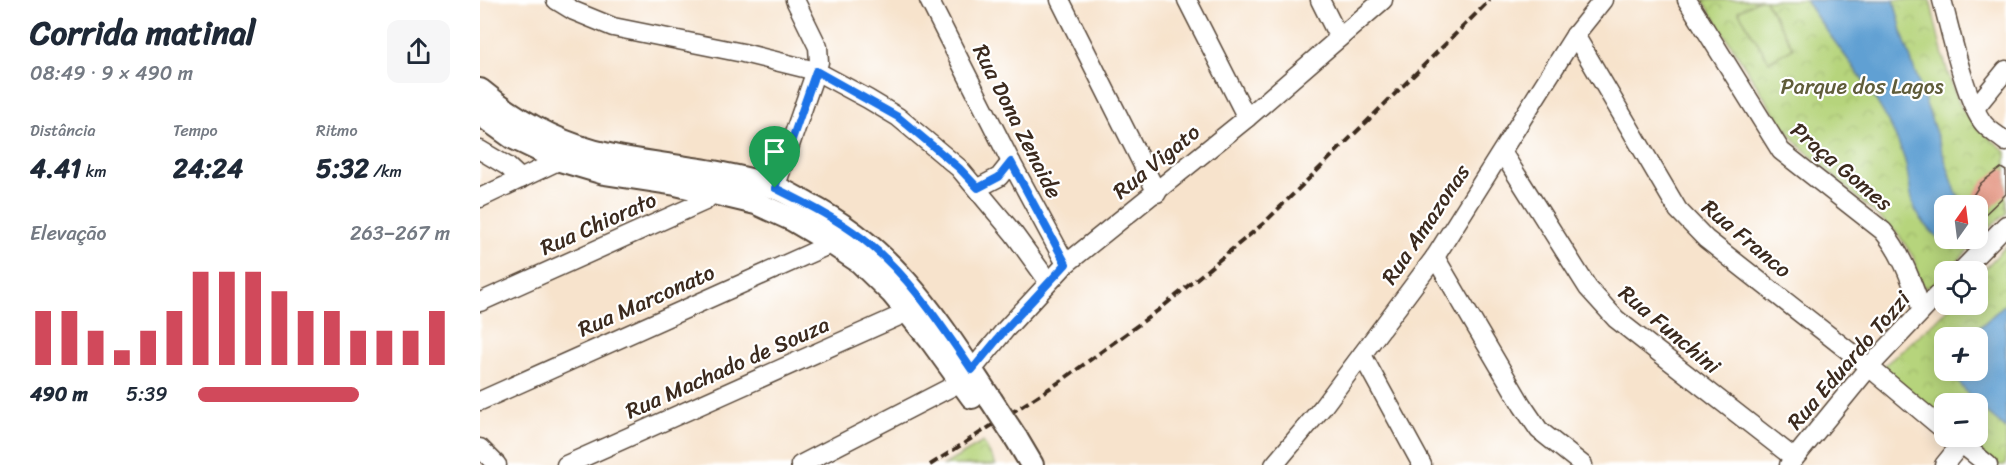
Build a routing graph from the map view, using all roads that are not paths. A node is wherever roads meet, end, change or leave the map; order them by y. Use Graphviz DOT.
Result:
graph roads {
  1 [pos="556,0"];
  2 [pos="795,0"];
  3 [pos="929,0"];
  4 [pos="1060,0"];
  5 [pos="1188,0"];
  6 [pos="1320,0"];
  7 [pos="1383,0"];
  8 [pos="1604,0"];
  9 [pos="1687,0"];
  10 [pos="1942,0"];
  11 [pos="1575,35"];
  12 [pos="1339,38"];
  13 [pos="2006,70"];
  14 [pos="816,71"];
  15 [pos="480,90"];
  16 [pos="1975,108"];
  17 [pos="480,114"];
  18 [pos="1247,118"];
  19 [pos="2006,142"];
  20 [pos="480,150"];
  21 [pos="1502,152"];
  22 [pos="560,160"];
  23 [pos="1011,162"];
  24 [pos="521,179"];
  25 [pos="720,183"];
  26 [pos="775,188"];
  27 [pos="978,188"];
  28 [pos="1157,193"];
  29 [pos="480,198"];
  30 [pos="2006,225"];
  31 [pos="833,243"];
  32 [pos="1435,257"];
  33 [pos="1971,261"];
  34 [pos="1066,264"];
  35 [pos="1048,281"];
  36 [pos="1934,298"];
  37 [pos="480,303"];
  38 [pos="1922,310"];
  39 [pos="908,312"];
  40 [pos="1362,355"];
  41 [pos="1869,367"];
  42 [pos="966,376"];
  43 [pos="480,401"];
  44 [pos="1934,422"];
  45 [pos="1010,442"];
  46 [pos="1953,447"];
  47 [pos="1965,447"];
  48 [pos="480,448"];
  49 [pos="1282,461"];
  50 [pos="1792,462"];
  51 [pos="498,465"];
  52 [pos="566,465"];
  53 [pos="800,465"];
  54 [pos="1016,465"];
  55 [pos="1032,465"];
  56 [pos="1422,465"];
  57 [pos="1583,465"];
  58 [pos="1944,465"];
  59 [pos="1988,465"];
  1 -- 14 [label="street"];
  2 -- 14 [label="street"];
  3 -- 23 [label="street, Rua Dona Zenaide"];
  4 -- 28 [label="street"];
  5 -- 18 [label="street"];
  6 -- 12 [label="street"];
  7 -- 12 [label="street, Rua Vigato"];
  8 -- 11 [label="street, Rua Amazonas"];
  9 -- 38 [label="street, Praça Gomes"];
  10 -- 16 [label="street"];
  11 -- 21 [label="street, Rua Amazonas"];
  11 -- 41 [label="street, Rua Franco"];
  12 -- 18 [label="street, Rua Vigato"];
  13 -- 16 [label="street"];
  14 -- 26 [label="street"];
  14 -- 27 [label="street"];
  15 -- 25 [label="main road"];
  16 -- 19 [label="street"];
  17 -- 22 [label="main road"];
  18 -- 28 [label="street, Rua Vigato"];
  20 -- 24 [label="street"];
  21 -- 32 [label="street, Rua Amazonas"];
  21 -- 50 [label="street, Rua Funchini"];
  22 -- 24 [label="street"];
  22 -- 25 [label="main road"];
  23 -- 27 [label="street"];
  23 -- 34 [label="street, Rua Dona Zenaide"];
  24 -- 29 [label="street"];
  25 -- 26 [label="main road"];
  25 -- 31 [label="main road"];
  25 -- 37 [label="street, Rua Chiorato"];
  26 -- 42 [label="main road"];
  27 -- 35 [label="street"];
  28 -- 34 [label="street, Rua Vigato"];
  30 -- 33 [label="street"];
  31 -- 39 [label="main road"];
  31 -- 43 [label="street, Rua Marconato"];
  32 -- 40 [label="street, Rua Amazonas"];
  32 -- 57 [label="street"];
  34 -- 35 [label="street, Rua Vigato"];
  35 -- 42 [label="street, Rua Vigato"];
  36 -- 38 [label="street, Rua Eduardo Tozzi"];
  38 -- 41 [label="street, Rua Eduardo Tozzi"];
  39 -- 42 [label="main road"];
  39 -- 52 [label="street, Rua Machado de Souza"];
  40 -- 49 [label="street, Rua Amazonas"];
  40 -- 56 [label="street"];
  41 -- 44 [label="street, Rua Franco"];
  41 -- 50 [label="street, Rua Eduardo Tozzi"];
  42 -- 45 [label="main road"];
  42 -- 53 [label="street, Rua Vigato"];
  45 -- 54 [label="main road"];
  45 -- 55 [label="main road"];
  46 -- 58 [label="street"];
  47 -- 59 [label="street"];
  48 -- 51 [label="street"];
}
